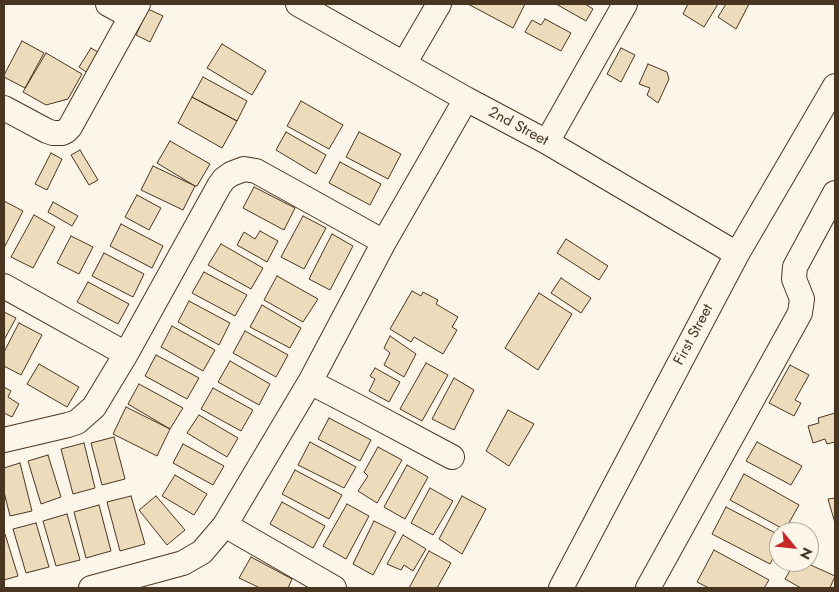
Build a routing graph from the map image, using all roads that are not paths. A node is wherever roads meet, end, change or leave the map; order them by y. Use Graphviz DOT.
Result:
graph roads {
  1 [pos="108,4"];
  2 [pos="298,4"];
  3 [pos="439,4"];
  4 [pos="625,4"];
  5 [pos="134,10"];
  6 [pos="404,64"];
  7 [pos="835,86"];
  8 [pos="466,100"];
  9 [pos="4,108"];
  10 [pos="547,142"];
  11 [pos="835,193"];
  12 [pos="384,242"];
  13 [pos="737,254"];
  14 [pos="4,286"];
  15 [pos="126,354"];
  16 [pos="310,382"];
  17 [pos="4,440"];
  18 [pos="452,457"];
  19 [pos="225,525"];
  20 [pos="91,588"];
  21 [pos="334,588"];
  22 [pos="561,588"];
  23 [pos="648,588"];
  1 -- 5 [label="street"];
  2 -- 6 [label="street, 2nd Street"];
  3 -- 6 [label="street"];
  4 -- 10 [label="street"];
  5 -- 9 [label="street"];
  6 -- 8 [label="street, 2nd Street"];
  7 -- 13 [label="street, First Street"];
  8 -- 10 [label="street, 2nd Street"];
  8 -- 12 [label="street"];
  10 -- 13 [label="street, 2nd Street"];
  11 -- 23 [label="street"];
  12 -- 15 [label="street"];
  12 -- 16 [label="street"];
  13 -- 22 [label="street, First Street"];
  14 -- 15 [label="street"];
  15 -- 17 [label="street"];
  16 -- 18 [label="street"];
  16 -- 19 [label="street"];
  19 -- 20 [label="street"];
  19 -- 21 [label="street"];
}
